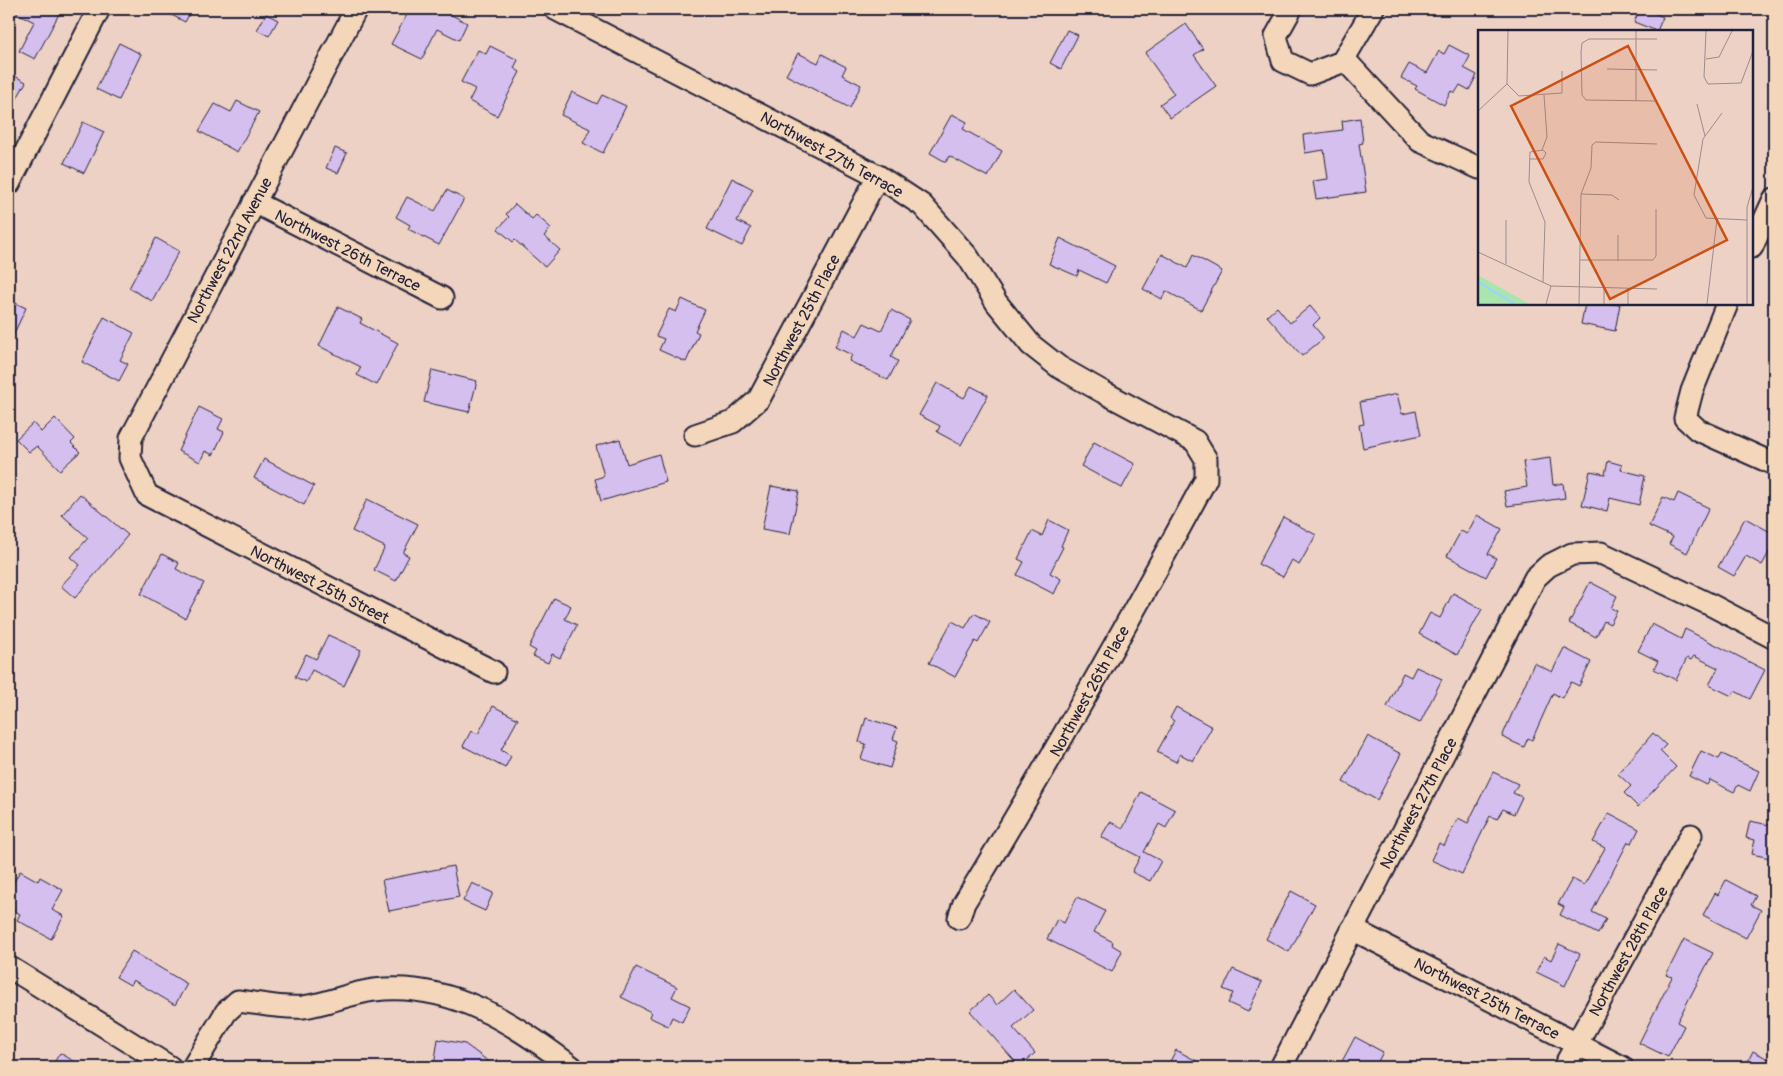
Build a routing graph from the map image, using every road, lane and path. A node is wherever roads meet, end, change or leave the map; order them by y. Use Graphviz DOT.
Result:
graph roads {
  1 [pos="99,9"];
  2 [pos="356,9"];
  3 [pos="555,9"];
  4 [pos="1291,9"];
  5 [pos="1373,9"];
  6 [pos="1344,59"];
  7 [pos="1478,168"];
  8 [pos="10,176"];
  9 [pos="878,176"];
  10 [pos="1774,199"];
  11 [pos="254,202"];
  12 [pos="1753,245"];
  13 [pos="442,298"];
  14 [pos="1727,305"];
  15 [pos="695,435"];
  16 [pos="1206,459"];
  17 [pos="1774,464"];
  18 [pos="147,496"];
  19 [pos="1774,638"];
  20 [pos="494,672"];
  21 [pos="1691,835"];
  22 [pos="959,918"];
  23 [pos="1352,929"];
  24 [pos="9,966"];
  25 [pos="1576,1044"];
  26 [pos="170,1067"];
  27 [pos="193,1067"];
  28 [pos="572,1067"];
  29 [pos="1282,1067"];
  30 [pos="1564,1067"];
  31 [pos="1622,1067"];
  1 -- 8 [label="street"];
  2 -- 11 [label="street, Northwest 22nd Avenue"];
  3 -- 9 [label="street, Northwest 27th Terrace"];
  4 -- 6 [label="street"];
  5 -- 6 [label="street"];
  6 -- 7 [label="street"];
  9 -- 15 [label="street, Northwest 25th Place"];
  9 -- 16 [label="street, Northwest 27th Terrace"];
  10 -- 12 [label="street"];
  11 -- 13 [label="street, Northwest 26th Terrace"];
  11 -- 18 [label="street, Northwest 22nd Avenue"];
  14 -- 17 [label="street"];
  16 -- 22 [label="street, Northwest 26th Place"];
  18 -- 20 [label="street, Northwest 25th Street"];
  19 -- 23 [label="street, Northwest 27th Place"];
  21 -- 25 [label="street, Northwest 28th Place"];
  23 -- 25 [label="street, Northwest 25th Terrace"];
  23 -- 29 [label="street, Northwest 27th Place"];
  24 -- 26 [label="street"];
  25 -- 30 [label="street, Northwest 28th Place"];
  25 -- 31 [label="street, Northwest 25th Terrace"];
  27 -- 28 [label="street"];
}
